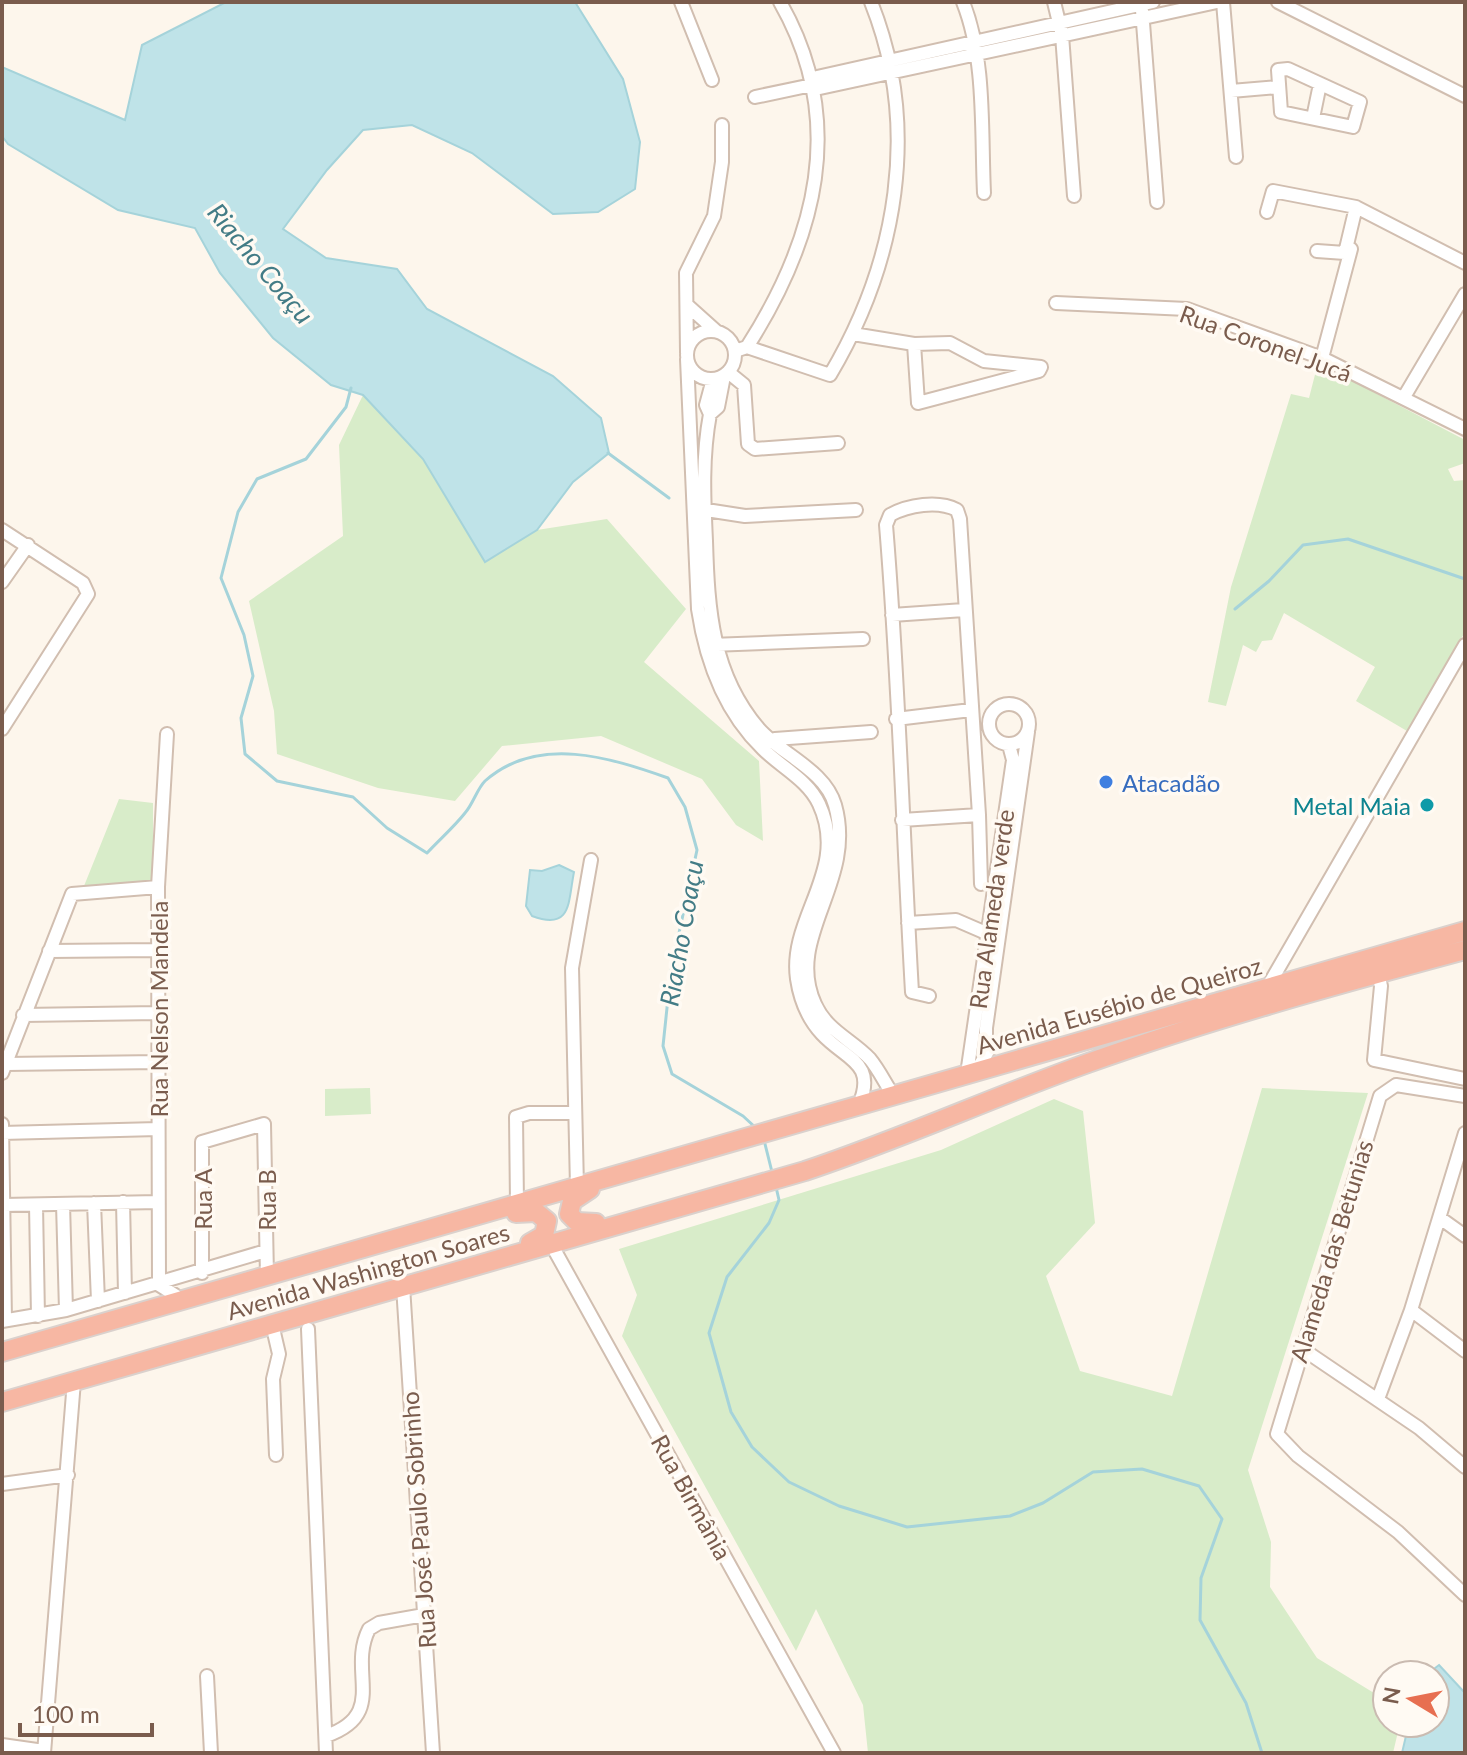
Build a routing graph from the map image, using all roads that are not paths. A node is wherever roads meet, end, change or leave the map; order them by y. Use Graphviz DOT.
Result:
graph roads {
  1 [pos="681,2"];
  2 [pos="780,2"];
  3 [pos="871,2"];
  4 [pos="963,2"];
  5 [pos="1054,2"];
  6 [pos="1217,2"];
  7 [pos="1223,2"];
  8 [pos="1278,2"];
  9 [pos="1144,7"];
  10 [pos="1060,28"];
  11 [pos="976,46"];
  12 [pos="891,65"];
  13 [pos="712,80"];
  14 [pos="1320,84"];
  15 [pos="812,85"];
  16 [pos="1279,87"];
  17 [pos="1231,91"];
  18 [pos="1465,96"];
  19 [pos="755,97"];
  20 [pos="1313,118"];
  21 [pos="722,125"];
  22 [pos="1236,157"];
  23 [pos="984,193"];
  24 [pos="1074,196"];
  25 [pos="1157,202"];
  26 [pos="1359,208"];
  27 [pos="1267,212"];
  28 [pos="1317,251"];
  29 [pos="1465,263"];
  30 [pos="1465,294"];
  31 [pos="1056,303"];
  32 [pos="687,305"];
  33 [pos="716,331"];
  34 [pos="850,339"];
  35 [pos="914,344"];
  36 [pos="741,349"];
  37 [pos="687,356"];
  38 [pos="1322,358"];
  39 [pos="984,361"];
  40 [pos="720,381"];
  41 [pos="687,386"];
  42 [pos="985,386"];
  43 [pos="1404,397"];
  44 [pos="709,419"];
  45 [pos="689,422"];
  46 [pos="1465,429"];
  47 [pos="838,443"];
  48 [pos="699,509"];
  49 [pos="856,510"];
  50 [pos="2,530"];
  51 [pos="28,545"];
  52 [pos="2,582"];
  53 [pos="964,610"];
  54 [pos="892,615"];
  55 [pos="863,639"];
  56 [pos="710,645"];
  57 [pos="1465,645"];
  58 [pos="1465,661"];
  59 [pos="1454,672"];
  60 [pos="971,710"];
  61 [pos="896,719"];
  62 [pos="2,729"];
  63 [pos="871,732"];
  64 [pos="1028,732"];
  65 [pos="167,734"];
  66 [pos="766,745"];
  67 [pos="1009,745"];
  68 [pos="806,777"];
  69 [pos="823,782"];
  70 [pos="812,792"];
  71 [pos="829,809"];
  72 [pos="979,815"];
  73 [pos="902,820"];
  74 [pos="832,830"];
  75 [pos="591,860"];
  76 [pos="981,884"];
  77 [pos="158,887"];
  78 [pos="1317,911"];
  79 [pos="908,923"];
  80 [pos="1465,931"];
  81 [pos="993,936"];
  82 [pos="158,950"];
  83 [pos="1465,950"];
  84 [pos="49,951"];
  85 [pos="1359,961"];
  86 [pos="1380,973"];
  87 [pos="1296,980"];
  88 [pos="1267,988"];
  89 [pos="929,996"];
  90 [pos="158,1013"];
  91 [pos="23,1015"];
  92 [pos="158,1062"];
  93 [pos="4,1068"];
  94 [pos="972,1072"];
  95 [pos="1465,1079"];
  96 [pos="893,1095"];
  97 [pos="1465,1096"];
  98 [pos="859,1105"];
  99 [pos="575,1113"];
  100 [pos="2,1124"];
  101 [pos="264,1124"];
  102 [pos="158,1129"];
  103 [pos="2,1133"];
  104 [pos="1465,1133"];
  105 [pos="740,1141"];
  106 [pos="606,1179"];
  107 [pos="577,1187"];
  108 [pos="748,1187"];
  109 [pos="3,1190"];
  110 [pos="123,1202"];
  111 [pos="158,1202"];
  112 [pos="94,1203"];
  113 [pos="63,1204"];
  114 [pos="517,1204"];
  115 [pos="3,1205"];
  116 [pos="36,1205"];
  117 [pos="496,1211"];
  118 [pos="1440,1218"];
  119 [pos="617,1223"];
  120 [pos="1465,1236"];
  121 [pos="550,1242"];
  122 [pos="266,1251"];
  123 [pos="3,1254"];
  124 [pos="510,1254"];
  125 [pos="202,1273"];
  126 [pos="267,1276"];
  127 [pos="153,1286"];
  128 [pos="403,1286"];
  129 [pos="125,1293"];
  130 [pos="98,1301"];
  131 [pos="177,1303"];
  132 [pos="151,1309"];
  133 [pos="66,1310"];
  134 [pos="1411,1310"];
  135 [pos="38,1316"];
  136 [pos="4,1321"];
  137 [pos="272,1324"];
  138 [pos="308,1329"];
  139 [pos="1301,1348"];
  140 [pos="1465,1351"];
  141 [pos="2,1352"];
  142 [pos="74,1381"];
  143 [pos="1378,1399"];
  144 [pos="2,1402"];
  145 [pos="276,1455"];
  146 [pos="1465,1467"];
  147 [pos="68,1475"];
  148 [pos="2,1484"];
  149 [pos="1465,1595"];
  150 [pos="424,1615"];
  151 [pos="207,1676"];
  152 [pos="326,1736"];
  153 [pos="4,1748"];
  154 [pos="828,1750"];
  155 [pos="44,1752"];
  156 [pos="211,1753"];
  157 [pos="326,1753"];
  158 [pos="433,1753"];
  1 -- 13 [label="street"];
  2 -- 15 [label="street"];
  3 -- 12 [label="street"];
  4 -- 11 [label="street"];
  5 -- 10 [label="street"];
  6 -- 9 [label="street"];
  7 -- 17 [label="street"];
  8 -- 18 [label="street"];
  9 -- 10 [label="street"];
  9 -- 25 [label="street"];
  10 -- 11 [label="street"];
  10 -- 24 [label="street"];
  11 -- 12 [label="street"];
  11 -- 23 [label="street"];
  12 -- 15 [label="street"];
  12 -- 34 [label="street"];
  14 -- 16 [label="street"];
  14 -- 20 [label="street"];
  14 -- 20 [label="street"];
  15 -- 19 [label="street"];
  15 -- 36 [label="street"];
  16 -- 17 [label="street"];
  16 -- 20 [label="street"];
  17 -- 22 [label="street"];
  21 -- 32 [label="street"];
  26 -- 27 [label="street"];
  26 -- 28 [label="street"];
  26 -- 29 [label="street"];
  26 -- 38 [label="street"];
  30 -- 43 [label="street"];
  31 -- 38 [label="street, Rua Coronel Jucá"];
  32 -- 33 [label="street"];
  32 -- 37 [label="street"];
  33 -- 36 [label="street"];
  33 -- 37 [label="street"];
  34 -- 35 [label="street"];
  34 -- 36 [label="street"];
  35 -- 39 [label="street"];
  35 -- 42 [label="street"];
  36 -- 40 [label="street"];
  37 -- 40 [label="street"];
  37 -- 41 [label="street"];
  38 -- 43 [label="street, Rua Coronel Jucá"];
  39 -- 42 [label="street"];
  39 -- 42 [label="street"];
  40 -- 41 [label="street"];
  40 -- 44 [label="street"];
  40 -- 47 [label="street"];
  41 -- 45 [label="street"];
  43 -- 46 [label="street, Rua Coronel Jucá"];
  44 -- 45 [label="street"];
  44 -- 48 [label="street"];
  45 -- 48 [label="street"];
  48 -- 49 [label="street"];
  48 -- 56 [label="street"];
  50 -- 51 [label="street"];
  51 -- 52 [label="street"];
  51 -- 62 [label="street"];
  53 -- 54 [label="street"];
  53 -- 54 [label="street"];
  53 -- 60 [label="street"];
  54 -- 61 [label="street"];
  55 -- 56 [label="street"];
  56 -- 66 [label="street"];
  57 -- 59 [label="street"];
  58 -- 59 [label="street"];
  59 -- 78 [label="street"];
  60 -- 61 [label="street"];
  60 -- 72 [label="street"];
  61 -- 73 [label="street"];
  63 -- 66 [label="street"];
  64 -- 67 [label="street"];
  64 -- 67 [label="street"];
  64 -- 81 [label="street, Rua Alameda verde"];
  65 -- 77 [label="street, Rua Nelson Mandela"];
  66 -- 68 [label="street"];
  67 -- 81 [label="street, Rua Alameda verde"];
  68 -- 69 [label="street"];
  68 -- 70 [label="street"];
  69 -- 70 [label="street"];
  69 -- 71 [label="street"];
  70 -- 71 [label="street"];
  71 -- 74 [label="street"];
  72 -- 73 [label="street"];
  72 -- 76 [label="street"];
  73 -- 79 [label="street"];
  74 -- 96 [label="street"];
  74 -- 98 [label="street"];
  75 -- 99 [label="street"];
  77 -- 82 [label="street, Rua Nelson Mandela"];
  77 -- 84 [label="street"];
  78 -- 87 [label="street"];
  78 -- 88 [label="street"];
  79 -- 81 [label="street"];
  79 -- 89 [label="street"];
  80 -- 85 [label="highway, Avenida Eusébio de Queiroz"];
  81 -- 94 [label="street, Rua Alameda verde"];
  81 -- 94 [label="street, Rua Alameda verde"];
  82 -- 84 [label="street"];
  82 -- 90 [label="street, Rua Nelson Mandela"];
  83 -- 86 [label="highway, Avenida Eusébio de Queiroz"];
  84 -- 91 [label="street"];
  85 -- 86 [label="street"];
  85 -- 87 [label="highway, Avenida Eusébio de Queiroz"];
  86 -- 95 [label="street"];
  86 -- 108 [label="highway, Avenida Eusébio de Queiroz"];
  87 -- 88 [label="highway, Avenida Eusébio de Queiroz"];
  88 -- 94 [label="highway, Avenida Eusébio de Queiroz"];
  90 -- 91 [label="street"];
  90 -- 92 [label="street, Rua Nelson Mandela"];
  91 -- 93 [label="street"];
  92 -- 93 [label="street"];
  92 -- 102 [label="street, Rua Nelson Mandela"];
  94 -- 96 [label="highway, Avenida Eusébio de Queiroz"];
  96 -- 98 [label="highway, Avenida Eusébio de Queiroz"];
  97 -- 139 [label="street, Alameda das Betunias"];
  98 -- 105 [label="highway, Avenida Eusébio de Queiroz"];
  99 -- 107 [label="street"];
  99 -- 114 [label="street"];
  100 -- 103 [label="street"];
  101 -- 122 [label="street, Rua B"];
  101 -- 125 [label="street, Rua A"];
  102 -- 103 [label="street"];
  102 -- 111 [label="street, Rua Nelson Mandela"];
  103 -- 109 [label="street"];
  104 -- 118 [label="street"];
  105 -- 106 [label="highway, Avenida Washington Soares"];
  106 -- 107 [label="highway, Avenida Washington Soares"];
  106 -- 119 [label="highway"];
  107 -- 114 [label="highway, Avenida Washington Soares"];
  108 -- 119 [label="highway, Avenida Washington Soares"];
  109 -- 115 [label="street"];
  110 -- 111 [label="street"];
  110 -- 112 [label="street"];
  110 -- 129 [label="street"];
  111 -- 127 [label="street, Rua Nelson Mandela"];
  112 -- 113 [label="street"];
  112 -- 130 [label="street"];
  113 -- 116 [label="street"];
  113 -- 133 [label="street"];
  114 -- 117 [label="highway, Avenida Washington Soares"];
  115 -- 116 [label="street"];
  115 -- 123 [label="street"];
  116 -- 135 [label="street"];
  117 -- 124 [label="highway"];
  117 -- 126 [label="highway, Avenida Washington Soares"];
  118 -- 120 [label="street"];
  118 -- 134 [label="street"];
  119 -- 121 [label="highway, Avenida Washington Soares"];
  121 -- 124 [label="highway, Avenida Washington Soares"];
  121 -- 154 [label="street, Rua Birmânia"];
  122 -- 125 [label="street, Avenida Washington Soares"];
  122 -- 126 [label="street, Rua B"];
  123 -- 136 [label="street"];
  124 -- 128 [label="highway, Avenida Washington Soares"];
  125 -- 127 [label="street, Avenida Washington Soares"];
  126 -- 131 [label="highway, Avenida Washington Soares"];
  127 -- 129 [label="street, Avenida Washington Soares"];
  127 -- 131 [label="street"];
  127 -- 132 [label="street, Rua Nelson Mandela"];
  128 -- 137 [label="highway, Avenida Washington Soares"];
  128 -- 150 [label="street, Rua José Paulo Sobrinho"];
  129 -- 130 [label="street, Avenida Washington Soares"];
  130 -- 133 [label="street, Avenida Washington Soares"];
  131 -- 132 [label="highway, Avenida Washington Soares"];
  132 -- 141 [label="highway, Avenida Washington Soares"];
  133 -- 135 [label="street, Avenida Washington Soares"];
  134 -- 140 [label="street"];
  134 -- 143 [label="street"];
  135 -- 136 [label="street, Avenida Washington Soares"];
  137 -- 142 [label="highway, Avenida Washington Soares"];
  137 -- 145 [label="street"];
  138 -- 152 [label="street"];
  139 -- 143 [label="street"];
  139 -- 149 [label="street, Alameda das Betunias"];
  142 -- 144 [label="highway, Avenida Washington Soares"];
  142 -- 147 [label="street"];
  143 -- 146 [label="street"];
  147 -- 148 [label="street"];
  147 -- 155 [label="street"];
  150 -- 152 [label="street"];
  150 -- 158 [label="street, Rua José Paulo Sobrinho"];
  151 -- 156 [label="street"];
  152 -- 157 [label="street"];
  153 -- 155 [label="street"];
}
